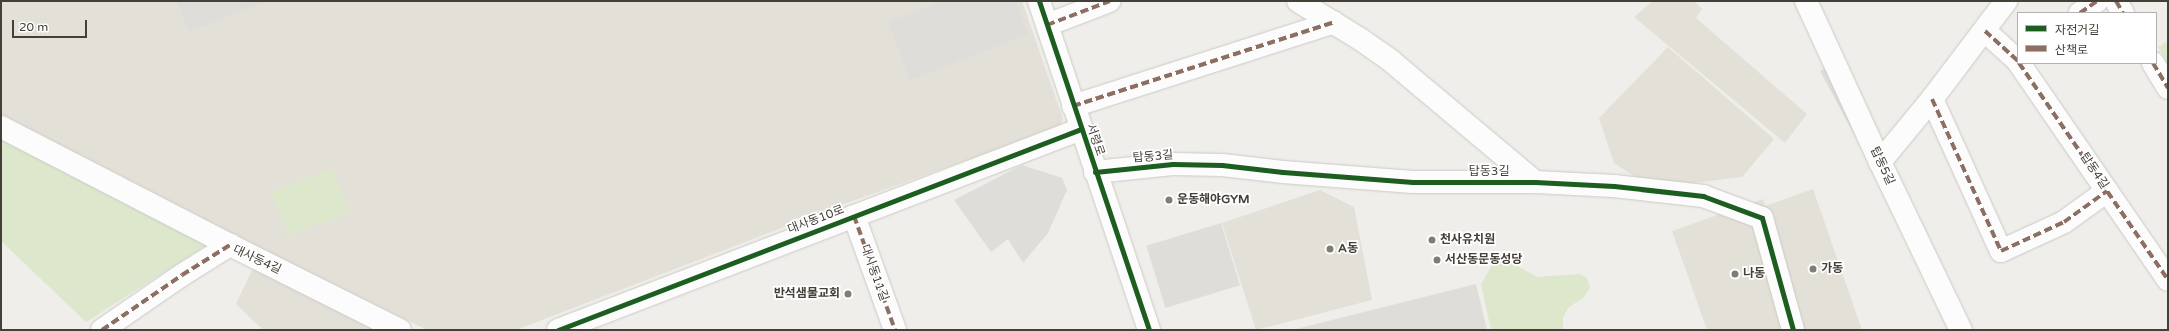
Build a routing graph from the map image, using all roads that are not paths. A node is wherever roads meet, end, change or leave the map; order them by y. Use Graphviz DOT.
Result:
graph roads {
  1 [pos="1039,1"];
  2 [pos="1110,1"];
  3 [pos="1298,1"];
  4 [pos="1806,1"];
  5 [pos="2006,1"];
  6 [pos="2097,1"];
  7 [pos="2116,1"];
  8 [pos="2081,12"];
  9 [pos="2123,12"];
  10 [pos="1334,22"];
  11 [pos="1047,25"];
  12 [pos="1984,31"];
  13 [pos="2017,59"];
  14 [pos="2021,64"];
  15 [pos="2154,64"];
  16 [pos="2168,88"];
  17 [pos="1932,99"];
  18 [pos="1073,106"];
  19 [pos="1,127"];
  20 [pos="1081,129"];
  21 [pos="1880,162"];
  22 [pos="1096,172"];
  23 [pos="1535,182"];
  24 [pos="2107,191"];
  25 [pos="854,216"];
  26 [pos="230,245"];
  27 [pos="2168,280"];
  28 [pos="597,323"];
  29 [pos="102,330"];
  30 [pos="400,330"];
  31 [pos="558,330"];
  32 [pos="895,330"];
  33 [pos="1149,330"];
  34 [pos="1793,330"];
  35 [pos="1960,330"];
  1 -- 11 [label="street, 서령로"];
  2 -- 11 [label="street"];
  3 -- 10 [label="street"];
  4 -- 21 [label="street, 탑동5길"];
  5 -- 12 [label="street"];
  6 -- 8 [label="street"];
  7 -- 9 [label="street"];
  10 -- 18 [label="street"];
  10 -- 23 [label="street"];
  11 -- 18 [label="street, 서령로"];
  12 -- 13 [label="street, 탑동4길"];
  12 -- 17 [label="street"];
  14 -- 24 [label="street, 탑동4길"];
  15 -- 16 [label="street"];
  17 -- 21 [label="street"];
  17 -- 24 [label="street"];
  18 -- 20 [label="street, 서령로"];
  19 -- 26 [label="street"];
  20 -- 22 [label="street, 서령로"];
  20 -- 25 [label="street, 대사동10로"];
  21 -- 35 [label="street, 탑동5길"];
  22 -- 23 [label="street, 탑동3길"];
  22 -- 33 [label="street, 서령로"];
  23 -- 34 [label="street, 탑동3길"];
  24 -- 27 [label="street, 탑동4길"];
  25 -- 28 [label="street, 대사동10로"];
  25 -- 32 [label="street, 대사동11길"];
  26 -- 29 [label="street, 대사동4길"];
  26 -- 30 [label="street, 대사동4길"];
  28 -- 31 [label="street, 대사동10로"];
}
